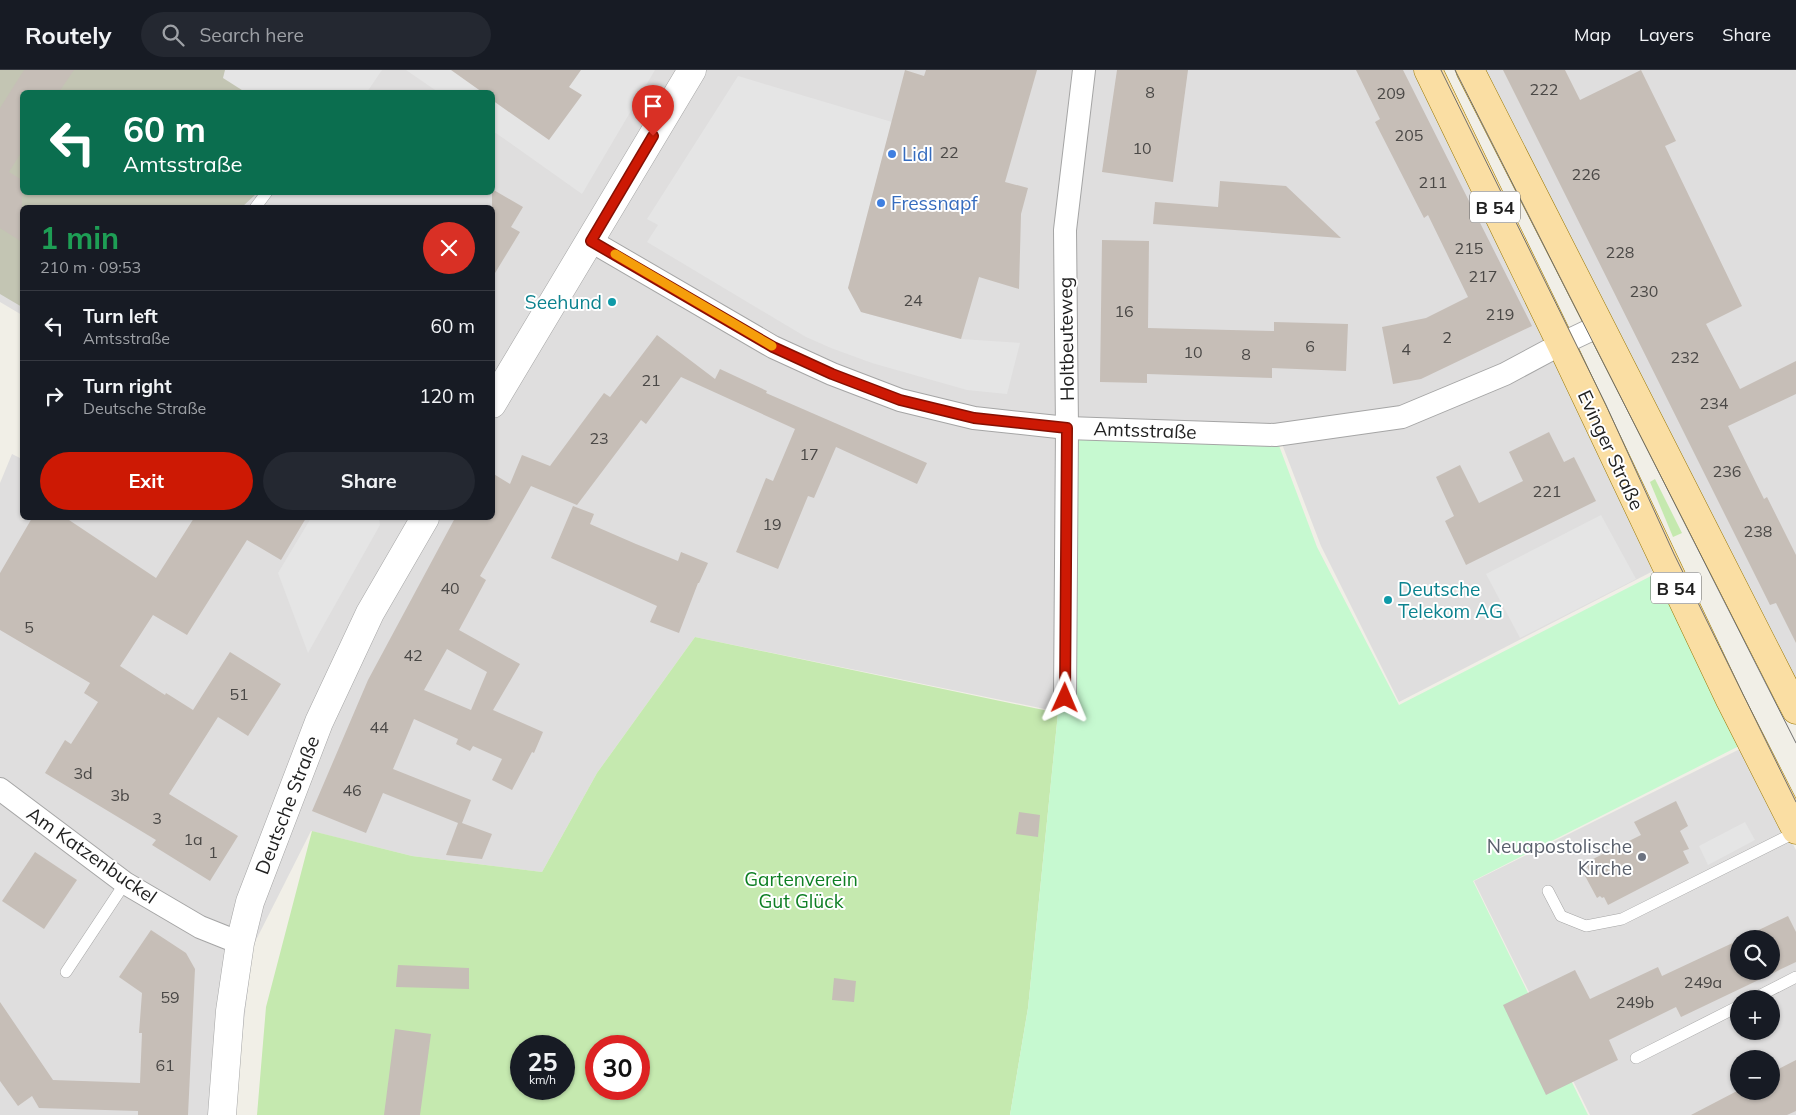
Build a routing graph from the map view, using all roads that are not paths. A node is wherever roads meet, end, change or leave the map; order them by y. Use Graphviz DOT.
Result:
graph roads {
  1 [pos="692,70"];
  2 [pos="1084,70"];
  3 [pos="1428,70"];
  4 [pos="1470,70"];
  5 [pos="591,241"];
  6 [pos="1599,326"];
  7 [pos="1561,344"];
  8 [pos="495,399"];
  9 [pos="1067,428"];
  10 [pos="423,520"];
  11 [pos="1065,698"];
  12 [pos="1796,710"];
  13 [pos="1,792"];
  14 [pos="1796,831"];
  15 [pos="125,883"];
  16 [pos="1548,891"];
  17 [pos="240,943"];
  18 [pos="66,972"];
  19 [pos="1796,977"];
  20 [pos="1770,990"];
  21 [pos="1730,1011"];
  22 [pos="1636,1058"];
  23 [pos="222,1115"];
  1 -- 5 [label="street"];
  2 -- 9 [label="street, Holtbeuteweg"];
  3 -- 7 [label="main road, Evinger Straße / B 54"];
  4 -- 6 [label="main road, B 54"];
  5 -- 8 [label="street"];
  5 -- 9 [label="street, Amtsstraße"];
  6 -- 7 [label="street, Amtsstraße"];
  6 -- 12 [label="main road, B 54"];
  7 -- 9 [label="street, Amtsstraße"];
  7 -- 14 [label="main road, Evinger Straße / B 54"];
  9 -- 11 [label="street, Holtbeuteweg"];
  10 -- 17 [label="street, Deutsche Straße"];
  13 -- 15 [label="street, Am Katzenbuckel"];
  14 -- 16 [label="lane"];
  15 -- 17 [label="street, Am Katzenbuckel"];
  15 -- 18 [label="lane"];
  17 -- 23 [label="street, Deutsche Straße"];
  19 -- 20 [label="lane"];
  21 -- 22 [label="lane"];
}
